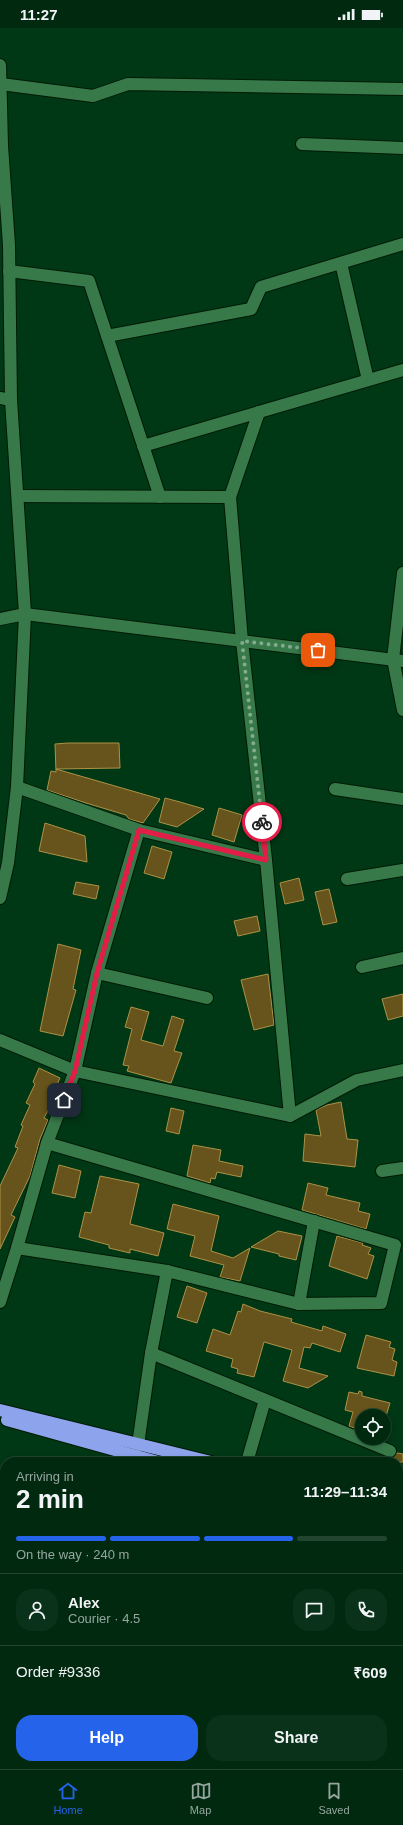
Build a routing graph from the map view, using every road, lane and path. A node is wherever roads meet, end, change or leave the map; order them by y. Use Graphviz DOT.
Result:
graph roads {
  1 [pos="0,66"];
  2 [pos="1,84"];
  3 [pos="403,89"];
  4 [pos="302,144"];
  5 [pos="403,148"];
  6 [pos="4,222"];
  7 [pos="403,244"];
  8 [pos="341,263"];
  9 [pos="9,271"];
  10 [pos="107,336"];
  11 [pos="403,370"];
  12 [pos="368,380"];
  13 [pos="6,399"];
  14 [pos="259,412"];
  15 [pos="143,446"];
  16 [pos="18,496"];
  17 [pos="160,497"];
  18 [pos="230,497"];
  19 [pos="403,573"];
  20 [pos="402,588"];
  21 [pos="25,614"];
  22 [pos="0,619"];
  23 [pos="242,641"];
  24 [pos="398,660"];
  25 [pos="403,710"];
  26 [pos="17,786"];
  27 [pos="336,789"];
  28 [pos="403,799"];
  29 [pos="139,830"];
  30 [pos="266,860"];
  31 [pos="4,862"];
  32 [pos="403,870"];
  33 [pos="347,878"];
  34 [pos="0,898"];
  35 [pos="403,958"];
  36 [pos="362,967"];
  37 [pos="97,973"];
  38 [pos="207,998"];
  39 [pos="0,1040"];
  40 [pos="403,1070"];
  41 [pos="75,1071"];
  42 [pos="290,1116"];
  43 [pos="47,1143"];
  44 [pos="403,1168"];
  45 [pos="382,1171"];
  46 [pos="314,1221"];
  47 [pos="18,1248"];
  48 [pos="167,1271"];
  49 [pos="0,1302"];
  50 [pos="300,1304"];
  51 [pos="151,1353"];
  52 [pos="265,1400"];
  53 [pos="0,1410"];
  54 [pos="0,1418"];
  55 [pos="390,1451"];
  56 [pos="137,1454"];
  57 [pos="165,1457"];
  58 [pos="249,1457"];
  1 -- 2 [label="street"];
  2 -- 3 [label="street"];
  2 -- 6 [label="street"];
  4 -- 5 [label="street"];
  6 -- 9 [label="street"];
  7 -- 8 [label="street"];
  8 -- 10 [label="street"];
  8 -- 12 [label="street"];
  9 -- 10 [label="street"];
  9 -- 13 [label="street"];
  10 -- 15 [label="street"];
  11 -- 12 [label="street"];
  12 -- 14 [label="street"];
  13 -- 16 [label="street"];
  14 -- 15 [label="street"];
  14 -- 18 [label="street"];
  15 -- 17 [label="street"];
  16 -- 17 [label="street"];
  16 -- 21 [label="street"];
  17 -- 18 [label="street"];
  18 -- 23 [label="street"];
  19 -- 20 [label="street"];
  20 -- 24 [label="street"];
  21 -- 22 [label="street"];
  21 -- 23 [label="street"];
  21 -- 26 [label="street"];
  23 -- 24 [label="street"];
  23 -- 30 [label="street"];
  24 -- 25 [label="street"];
  26 -- 29 [label="street"];
  26 -- 31 [label="street"];
  27 -- 28 [label="street"];
  29 -- 30 [label="street"];
  29 -- 37 [label="street"];
  30 -- 42 [label="street"];
  31 -- 34 [label="street"];
  32 -- 33 [label="street"];
  35 -- 36 [label="street"];
  37 -- 38 [label="street"];
  37 -- 41 [label="street"];
  39 -- 41 [label="street"];
  40 -- 42 [label="street"];
  41 -- 42 [label="street"];
  41 -- 43 [label="street"];
  43 -- 46 [label="street"];
  43 -- 47 [label="street"];
  44 -- 45 [label="street"];
  46 -- 50 [label="street"];
  46 -- 50 [label="street"];
  47 -- 48 [label="street"];
  47 -- 49 [label="street"];
  48 -- 50 [label="street"];
  48 -- 51 [label="street"];
  51 -- 52 [label="street"];
  51 -- 56 [label="street"];
  52 -- 55 [label="street"];
  52 -- 58 [label="street"];
  53 -- 56 [label="highway"];
  54 -- 56 [label="highway"];
  56 -- 57 [label="highway"];
}
